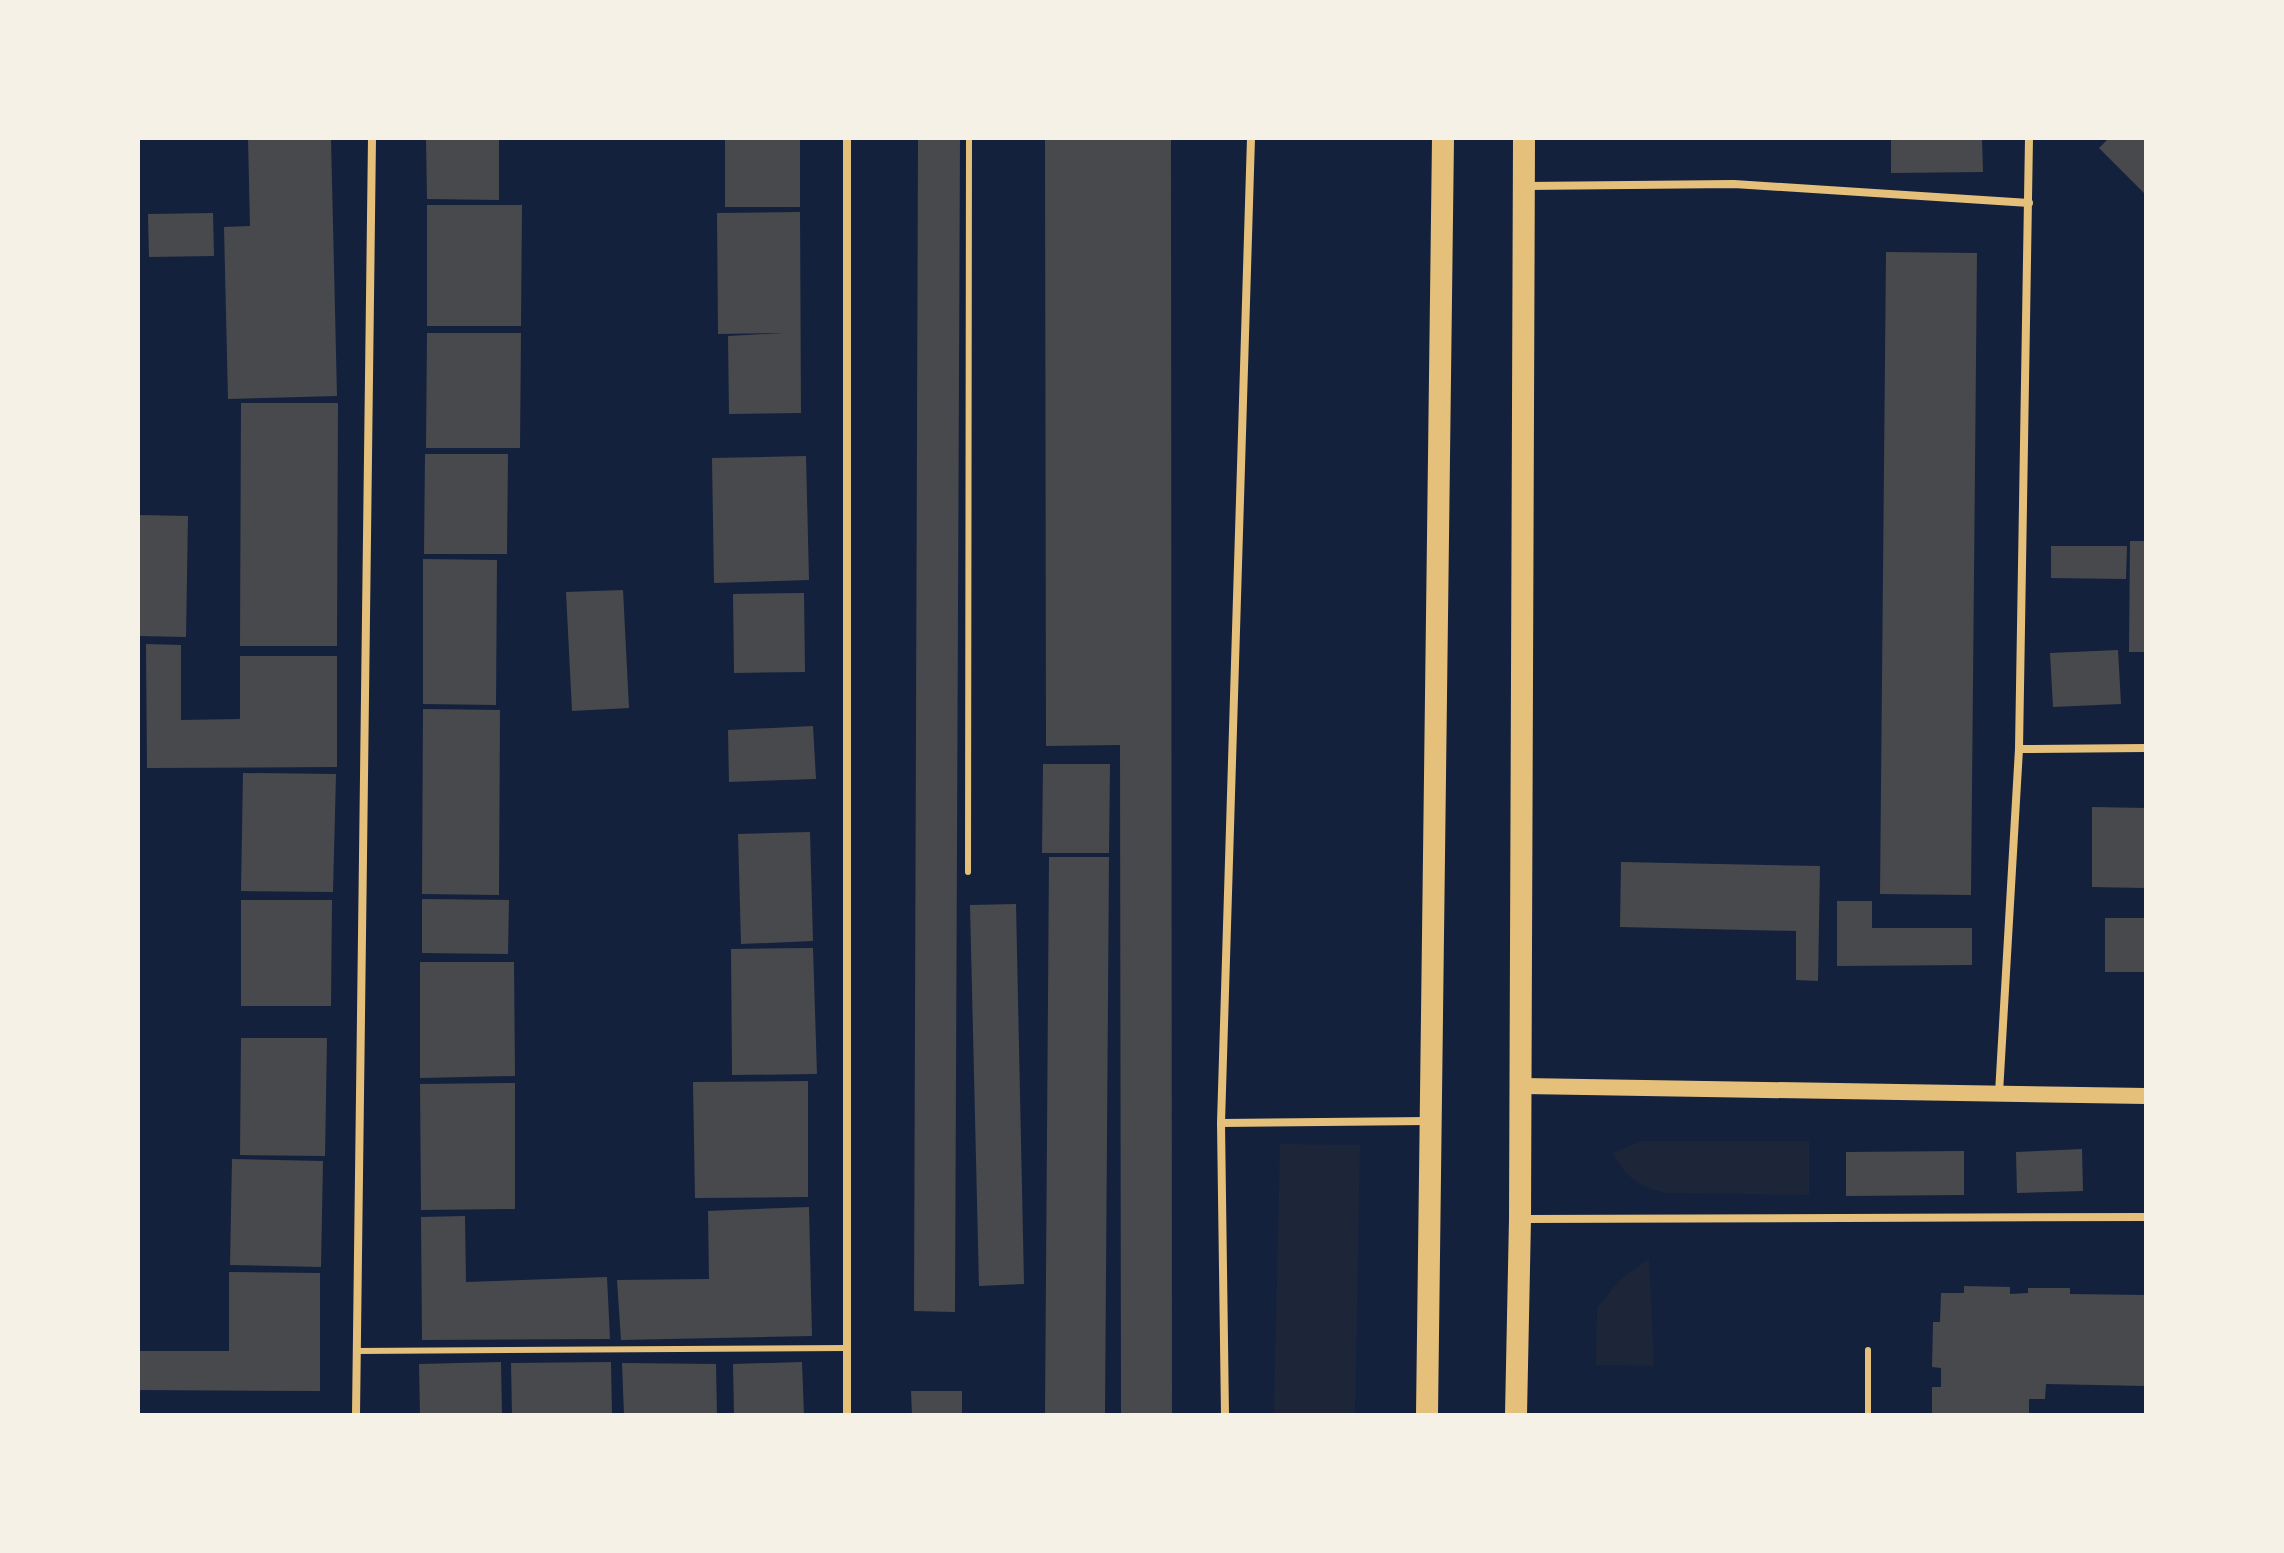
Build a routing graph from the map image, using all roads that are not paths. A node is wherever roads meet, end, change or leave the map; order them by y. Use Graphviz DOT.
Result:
graph roads {
  1 [pos="372,138"];
  2 [pos="847,138"];
  3 [pos="969,138"];
  4 [pos="1251,138"];
  5 [pos="1443,138"];
  6 [pos="1524,138"];
  7 [pos="2029,138"];
  8 [pos="1524,186"];
  9 [pos="2029,203"];
  10 [pos="2146,748"];
  11 [pos="2019,749"];
  12 [pos="968,872"];
  13 [pos="1521,1086"];
  14 [pos="1999,1094"];
  15 [pos="2146,1096"];
  16 [pos="1430,1121"];
  17 [pos="1221,1123"];
  18 [pos="2146,1217"];
  19 [pos="1520,1219"];
  20 [pos="847,1348"];
  21 [pos="1868,1350"];
  22 [pos="356,1351"];
  23 [pos="356,1415"];
  24 [pos="847,1415"];
  25 [pos="1225,1415"];
  26 [pos="1427,1415"];
  27 [pos="1516,1415"];
  28 [pos="1868,1415"];
  1 -- 22 [label="street"];
  2 -- 20 [label="street"];
  3 -- 12 [label="lane"];
  4 -- 17 [label="street"];
  5 -- 16 [label="highway"];
  6 -- 8 [label="highway"];
  7 -- 9 [label="street"];
  8 -- 9 [label="street"];
  8 -- 13 [label="highway"];
  9 -- 11 [label="street"];
  10 -- 11 [label="street"];
  11 -- 14 [label="street"];
  13 -- 14 [label="main road"];
  13 -- 19 [label="highway"];
  14 -- 15 [label="main road"];
  16 -- 17 [label="street"];
  16 -- 26 [label="highway"];
  17 -- 25 [label="street"];
  18 -- 19 [label="street"];
  19 -- 27 [label="highway"];
  20 -- 22 [label="lane"];
  20 -- 24 [label="street"];
  21 -- 28 [label="lane"];
  22 -- 23 [label="street"];
}
